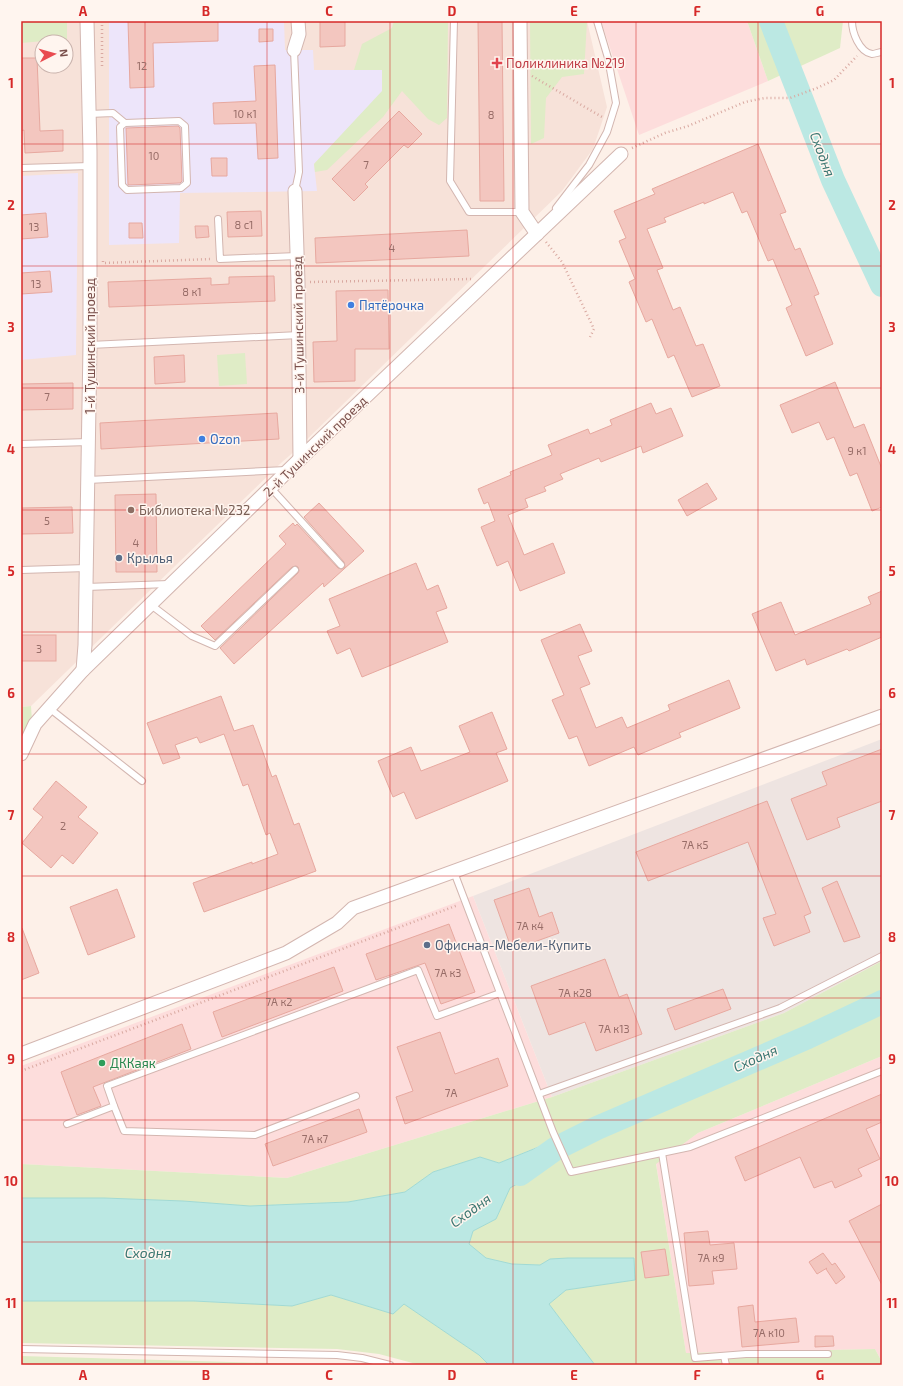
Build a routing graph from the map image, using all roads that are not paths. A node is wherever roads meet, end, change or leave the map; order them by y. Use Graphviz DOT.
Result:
graph roads {
  1 [pos="87,21"];
  2 [pos="298,21"];
  3 [pos="454,21"];
  4 [pos="520,21"];
  5 [pos="596,21"];
  6 [pos="852,21"];
  7 [pos="294,50"];
  8 [pos="882,52"];
  9 [pos="89,114"];
  10 [pos="125,123"];
  11 [pos="621,154"];
  12 [pos="90,166"];
  13 [pos="21,168"];
  14 [pos="295,191"];
  15 [pos="522,212"];
  16 [pos="218,219"];
  17 [pos="537,234"];
  18 [pos="297,256"];
  19 [pos="299,334"];
  20 [pos="90,345"];
  21 [pos="89,442"];
  22 [pos="21,444"];
  23 [pos="300,459"];
  24 [pos="290,470"];
  25 [pos="88,480"];
  26 [pos="270,488"];
  27 [pos="341,565"];
  28 [pos="87,568"];
  29 [pos="21,570"];
  30 [pos="295,570"];
  31 [pos="173,584"];
  32 [pos="86,587"];
  33 [pos="151,605"];
  34 [pos="84,670"];
  35 [pos="49,708"];
  36 [pos="882,716"];
  37 [pos="21,754"];
  38 [pos="142,781"];
  39 [pos="454,872"];
  40 [pos="882,956"];
  41 [pos="500,993"];
  42 [pos="21,1054"];
  43 [pos="882,1071"];
  44 [pos="539,1094"];
  45 [pos="356,1096"];
  46 [pos="114,1106"];
  47 [pos="67,1124"];
  48 [pos="662,1153"];
  49 [pos="21,1349"];
  50 [pos="828,1354"];
  51 [pos="724,1356"];
  52 [pos="390,1365"];
  53 [pos="726,1365"];
  1 -- 9 [label="street, 1-й Тушинский проезд"];
  2 -- 7 [label="street"];
  3 -- 15 [label="lane"];
  4 -- 15 [label="street"];
  5 -- 17 [label="lane"];
  6 -- 8 [label="lane"];
  7 -- 14 [label="lane"];
  9 -- 10 [label="lane"];
  9 -- 12 [label="street, 1-й Тушинский проезд"];
  10 -- 10 [label="lane"];
  11 -- 17 [label="street, 2-й Тушинский проезд"];
  12 -- 13 [label="lane"];
  12 -- 20 [label="street, 1-й Тушинский проезд"];
  14 -- 18 [label="street, 3-й Тушинский проезд"];
  15 -- 17 [label="street"];
  16 -- 18 [label="lane"];
  17 -- 23 [label="street, 2-й Тушинский проезд"];
  18 -- 19 [label="street, 3-й Тушинский проезд"];
  19 -- 20 [label="lane"];
  19 -- 23 [label="street, 3-й Тушинский проезд"];
  20 -- 21 [label="street, 1-й Тушинский проезд"];
  21 -- 22 [label="lane"];
  21 -- 25 [label="street, 1-й Тушинский проезд"];
  23 -- 24 [label="street, 2-й Тушинский проезд"];
  24 -- 25 [label="lane"];
  24 -- 26 [label="street, 2-й Тушинский проезд"];
  25 -- 28 [label="street, 1-й Тушинский проезд"];
  26 -- 27 [label="lane"];
  26 -- 31 [label="street, 2-й Тушинский проезд"];
  28 -- 29 [label="lane"];
  28 -- 32 [label="street, 1-й Тушинский проезд"];
  30 -- 33 [label="lane"];
  31 -- 32 [label="lane"];
  31 -- 33 [label="street, 2-й Тушинский проезд"];
  32 -- 34 [label="street, 1-й Тушинский проезд"];
  33 -- 34 [label="street, 2-й Тушинский проезд"];
  34 -- 35 [label="street, 2-й Тушинский проезд"];
  35 -- 37 [label="street, 2-й Тушинский проезд"];
  35 -- 38 [label="lane"];
  36 -- 39 [label="street"];
  39 -- 41 [label="lane"];
  39 -- 42 [label="street"];
  40 -- 44 [label="lane"];
  41 -- 44 [label="lane"];
  41 -- 46 [label="lane"];
  43 -- 48 [label="lane"];
  44 -- 48 [label="lane"];
  45 -- 46 [label="lane"];
  46 -- 47 [label="lane"];
  48 -- 51 [label="lane"];
  49 -- 52 [label="lane"];
  50 -- 51 [label="lane"];
  51 -- 53 [label="lane"];
}
